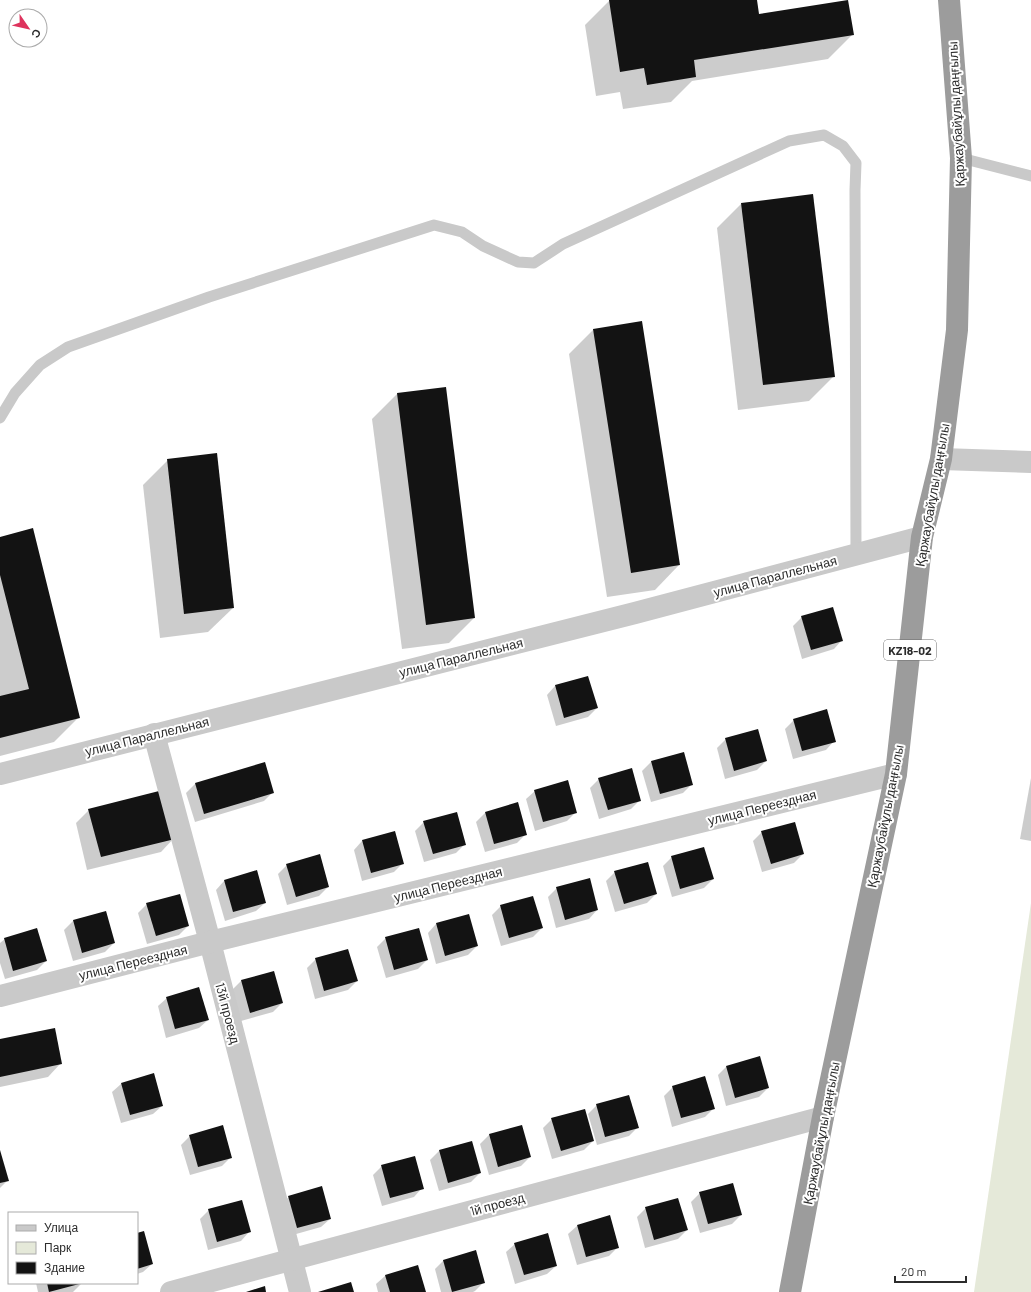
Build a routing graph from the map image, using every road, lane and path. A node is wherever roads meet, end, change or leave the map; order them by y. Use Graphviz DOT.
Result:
graph roads {
  1 [pos="949,0"];
  2 [pos="961,158"];
  3 [pos="1031,176"];
  4 [pos="0,418"];
  5 [pos="941,459"];
  6 [pos="1031,462"];
  7 [pos="922,537"];
  8 [pos="856,555"];
  9 [pos="154,734"];
  10 [pos="0,774"];
  11 [pos="896,774"];
  12 [pos="210,942"];
  13 [pos="0,996"];
  14 [pos="823,1117"];
  15 [pos="292,1259"];
  16 [pos="171,1292"];
  17 [pos="300,1292"];
  18 [pos="790,1292"];
  1 -- 2 [label="highway, Қаржаубайұлы даңғылы / KZ18-02"];
  2 -- 3 [label="lane"];
  2 -- 5 [label="highway, Қаржаубайұлы даңғылы / KZ18-02"];
  4 -- 8 [label="lane"];
  5 -- 6 [label="street"];
  5 -- 7 [label="highway, Қаржаубайұлы даңғылы / KZ18-02"];
  7 -- 8 [label="street, улица Параллельная"];
  7 -- 11 [label="highway, Қаржаубайұлы даңғылы / KZ18-02"];
  8 -- 9 [label="street, улица Параллельная"];
  9 -- 10 [label="street, улица Параллельная"];
  9 -- 12 [label="street, 13й проезд"];
  11 -- 12 [label="street, улица Переездная"];
  11 -- 14 [label="highway, Қаржаубайұлы даңғылы / KZ18-02"];
  12 -- 13 [label="street, улица Переездная"];
  12 -- 15 [label="street, 13й проезд"];
  14 -- 15 [label="street, 1й проезд"];
  14 -- 18 [label="highway, Қаржаубайұлы даңғылы / KZ18-02"];
  15 -- 16 [label="street, 1й проезд"];
  15 -- 17 [label="street, 13й проезд"];
}
